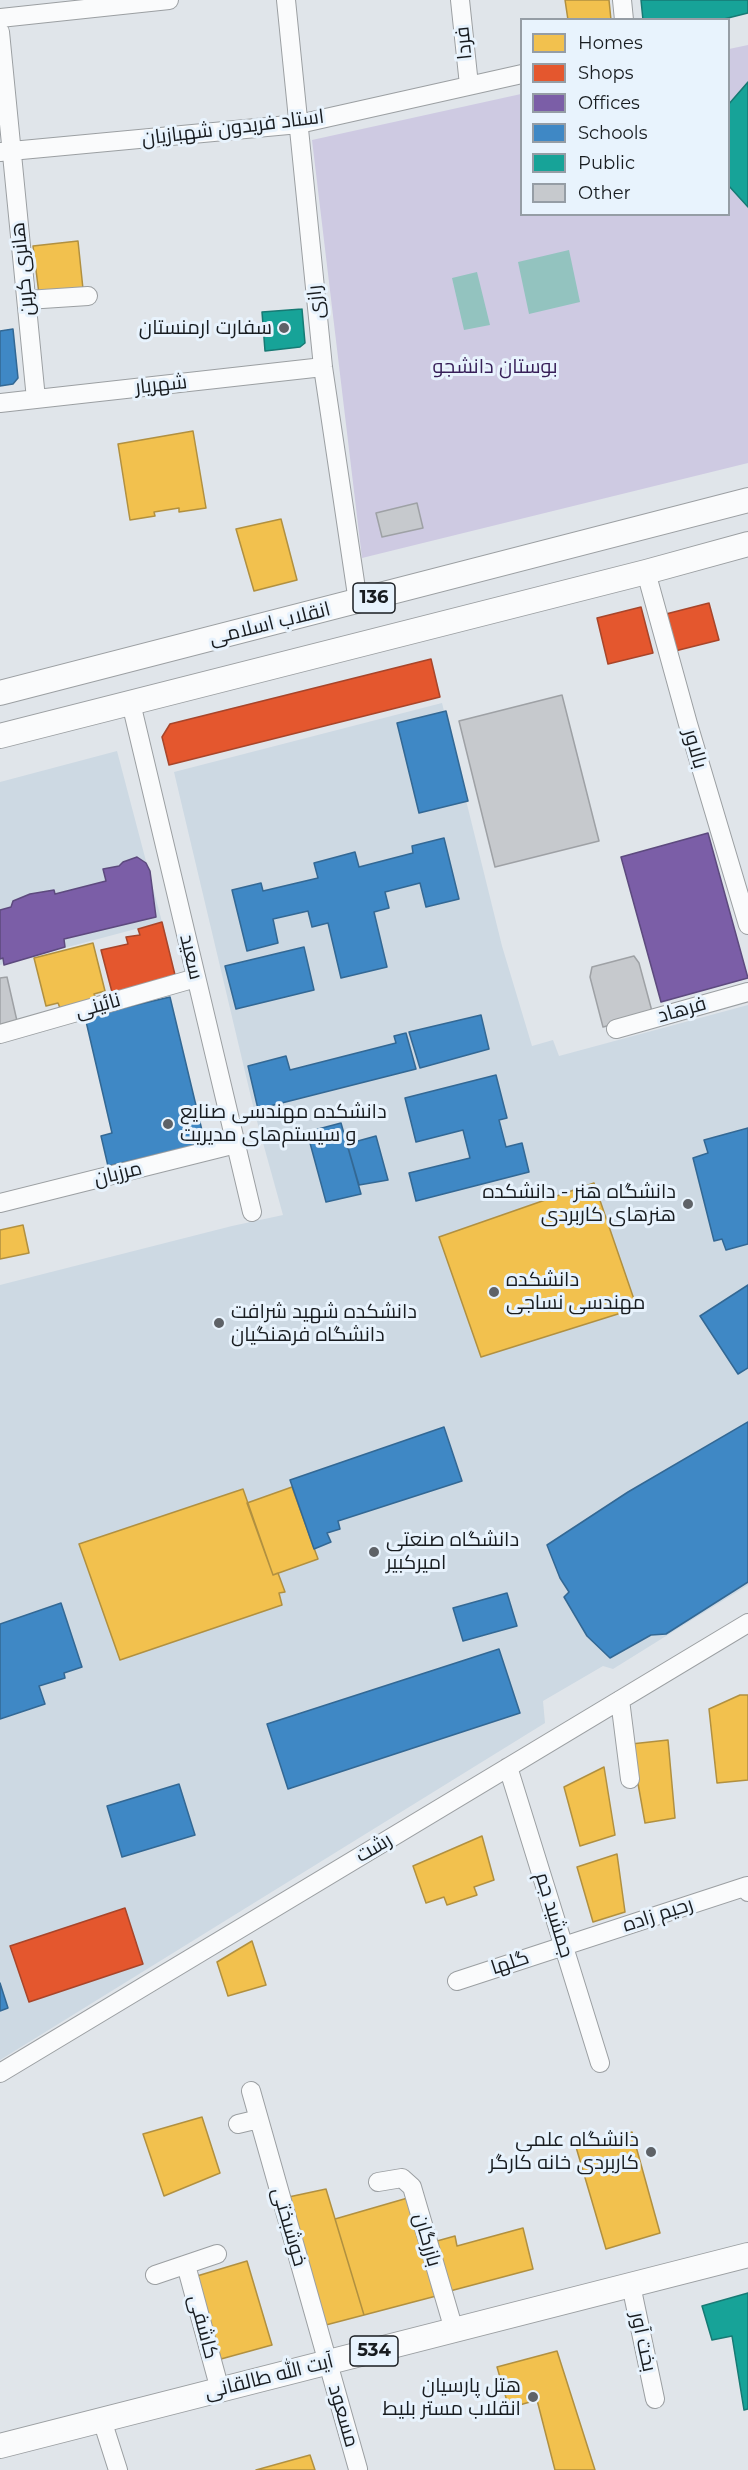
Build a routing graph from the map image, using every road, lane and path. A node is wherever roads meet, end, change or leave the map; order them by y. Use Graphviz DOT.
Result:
graph roads {
  1 [pos="169,0"];
  2 [pos="286,0"];
  3 [pos="460,0"];
  4 [pos="622,0"];
  5 [pos="0,18"];
  6 [pos="624,18"];
  7 [pos="0,32"];
  8 [pos="2,71"];
  9 [pos="520,74"];
  10 [pos="469,85"];
  11 [pos="298,124"];
  12 [pos="6,151"];
  13 [pos="87,296"];
  14 [pos="27,300"];
  15 [pos="323,367"];
  16 [pos="36,399"];
  17 [pos="0,403"];
  18 [pos="748,500"];
  19 [pos="748,544"];
  20 [pos="646,572"];
  21 [pos="358,602"];
  22 [pos="0,693"];
  23 [pos="131,703"];
  24 [pos="0,736"];
  25 [pos="748,925"];
  26 [pos="196,978"];
  27 [pos="748,992"];
  28 [pos="616,1029"];
  29 [pos="0,1034"];
  30 [pos="236,1144"];
  31 [pos="0,1203"];
  32 [pos="252,1212"];
  33 [pos="748,1623"];
  34 [pos="620,1700"];
  35 [pos="508,1767"];
  36 [pos="630,1779"];
  37 [pos="748,1888"];
  38 [pos="563,1946"];
  39 [pos="457,1981"];
  40 [pos="600,2063"];
  41 [pos="0,2073"];
  42 [pos="251,2091"];
  43 [pos="259,2119"];
  44 [pos="238,2124"];
  45 [pos="378,2182"];
  46 [pos="217,2254"];
  47 [pos="748,2255"];
  48 [pos="186,2265"];
  49 [pos="155,2275"];
  50 [pos="630,2285"];
  51 [pos="454,2330"];
  52 [pos="328,2362"];
  53 [pos="220,2390"];
  54 [pos="655,2399"];
  55 [pos="102,2420"];
  56 [pos="0,2446"];
  57 [pos="358,2469"];
  58 [pos="118,2470"];
  1 -- 5 [label="street"];
  2 -- 11 [label="street, رازی"];
  3 -- 10 [label="street, فردا"];
  4 -- 6 [label="street"];
  7 -- 8 [label="street, هانری کربن"];
  8 -- 12 [label="street, هانری کربن"];
  9 -- 10 [label="street, استاد فریدون شهبازیان"];
  10 -- 11 [label="street, استاد فریدون شهبازیان"];
  11 -- 12 [label="street, استاد فریدون شهبازیان"];
  11 -- 15 [label="street, رازی"];
  12 -- 14 [label="street, هانری کربن"];
  13 -- 14 [label="street"];
  14 -- 16 [label="street, هانری کربن"];
  15 -- 16 [label="street, شهریار"];
  15 -- 21 [label="street, رازی"];
  16 -- 17 [label="street, شهریار"];
  18 -- 21 [label="main road, انقلاب اسلامی / 136"];
  19 -- 20 [label="main road, 136"];
  20 -- 23 [label="main road, 136"];
  20 -- 25 [label="street, بالاور"];
  21 -- 22 [label="main road, انقلاب اسلامی / 136"];
  23 -- 24 [label="main road, 136"];
  23 -- 26 [label="street, سعید"];
  26 -- 29 [label="street, نائینی"];
  26 -- 30 [label="street, سعید"];
  27 -- 28 [label="street, فرهاد"];
  30 -- 31 [label="street, مرزبان"];
  30 -- 32 [label="street, سعید"];
  33 -- 34 [label="street, رشت"];
  34 -- 35 [label="street, رشت"];
  34 -- 36 [label="street"];
  35 -- 38 [label="street, جمشید جم"];
  35 -- 41 [label="street, رشت"];
  37 -- 38 [label="street, رحیم زاده"];
  38 -- 39 [label="street, گلها"];
  38 -- 40 [label="street, جمشید جم"];
  42 -- 43 [label="street, خوشبختی"];
  43 -- 44 [label="street"];
  43 -- 52 [label="street, خوشبختی"];
  45 -- 51 [label="street, بازرگان"];
  46 -- 48 [label="street"];
  47 -- 50 [label="main road, آیت الله طالقانی / 534"];
  48 -- 49 [label="street"];
  48 -- 53 [label="street, کاشفی"];
  50 -- 51 [label="main road, آیت الله طالقانی / 534"];
  50 -- 54 [label="street, بخت آور"];
  51 -- 52 [label="main road, آیت الله طالقانی / 534"];
  52 -- 53 [label="main road, آیت الله طالقانی / 534"];
  52 -- 57 [label="street, مسعود"];
  53 -- 55 [label="main road, آیت الله طالقانی / 534"];
  55 -- 56 [label="main road, آیت الله طالقانی / 534"];
  55 -- 58 [label="street"];
}
